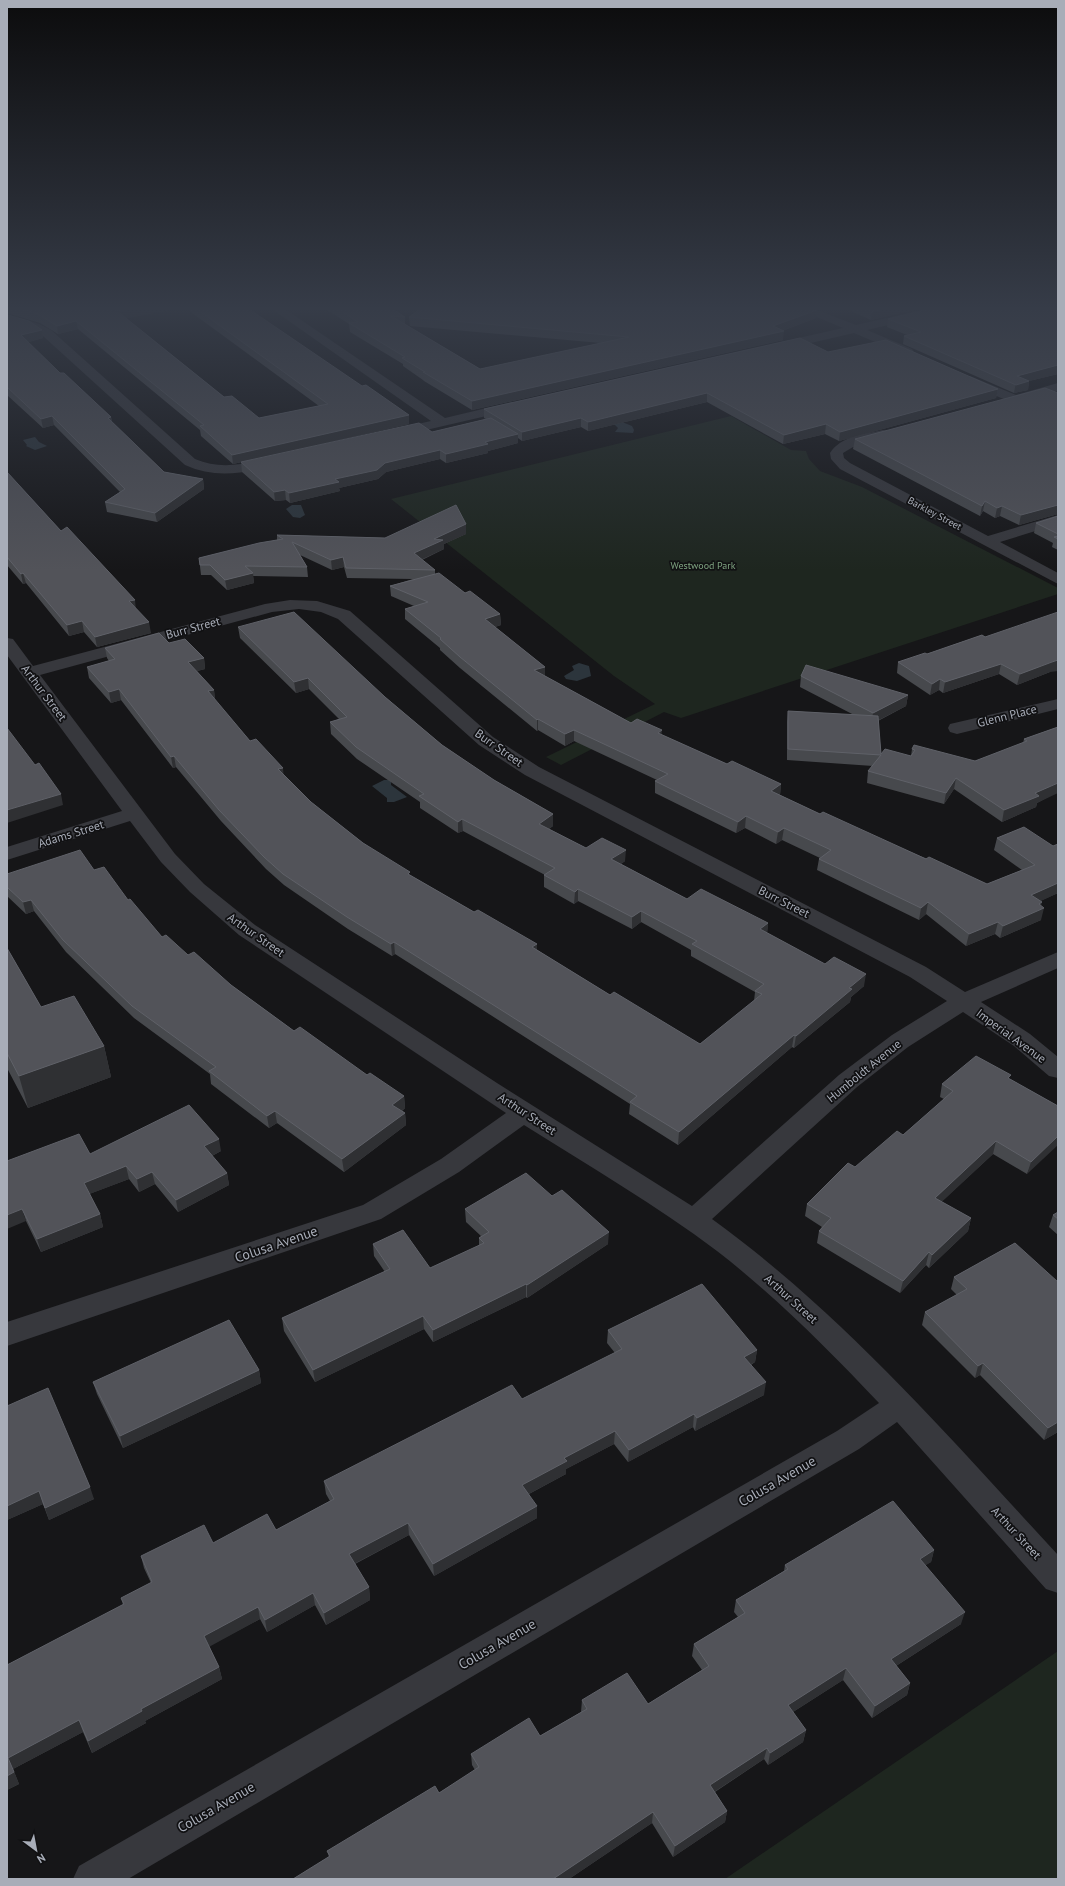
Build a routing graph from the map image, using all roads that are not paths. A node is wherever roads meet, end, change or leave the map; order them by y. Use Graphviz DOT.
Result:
graph roads {
  1 [pos="116,395"];
  2 [pos="403,395"];
  3 [pos="1004,395"];
  4 [pos="1028,395"];
  5 [pos="1013,399"];
  6 [pos="527,403"];
  7 [pos="990,405"];
  8 [pos="442,422"];
  9 [pos="899,430"];
  10 [pos="382,436"];
  11 [pos="283,460"];
  12 [pos="1058,519"];
  13 [pos="987,541"];
  14 [pos="1058,579"];
  15 [pos="7,643"];
  16 [pos="29,672"];
  17 [pos="1058,704"];
  18 [pos="957,728"];
  19 [pos="135,813"];
  20 [pos="7,854"];
  21 [pos="1058,958"];
  22 [pos="964,1002"];
  23 [pos="1058,1070"];
  24 [pos="523,1112"];
  25 [pos="694,1220"];
  26 [pos="7,1334"];
  27 [pos="899,1405"];
  28 [pos="1058,1578"];
  29 [pos="92,1879"];
  1 -- 11 [label="street"];
  2 -- 8 [label="street"];
  3 -- 5 [label="street"];
  4 -- 5 [label="street"];
  5 -- 7 [label="street"];
  6 -- 8 [label="street"];
  8 -- 10 [label="street"];
  9 -- 13 [label="street, Barkley Street"];
  12 -- 13 [label="street"];
  13 -- 14 [label="street, Barkley Street"];
  15 -- 16 [label="street, Arthur Street"];
  16 -- 19 [label="street, Arthur Street"];
  16 -- 22 [label="street, Burr Street"];
  17 -- 18 [label="street, Glenn Place"];
  19 -- 20 [label="street, Adams Street"];
  19 -- 24 [label="street, Arthur Street"];
  21 -- 22 [label="street, Humboldt Avenue"];
  22 -- 23 [label="street, Imperial Avenue"];
  22 -- 25 [label="street, Humboldt Avenue"];
  24 -- 25 [label="street, Arthur Street"];
  24 -- 26 [label="street, Colusa Avenue"];
  25 -- 27 [label="street, Arthur Street"];
  27 -- 28 [label="street, Arthur Street"];
  27 -- 29 [label="street, Colusa Avenue"];
}
